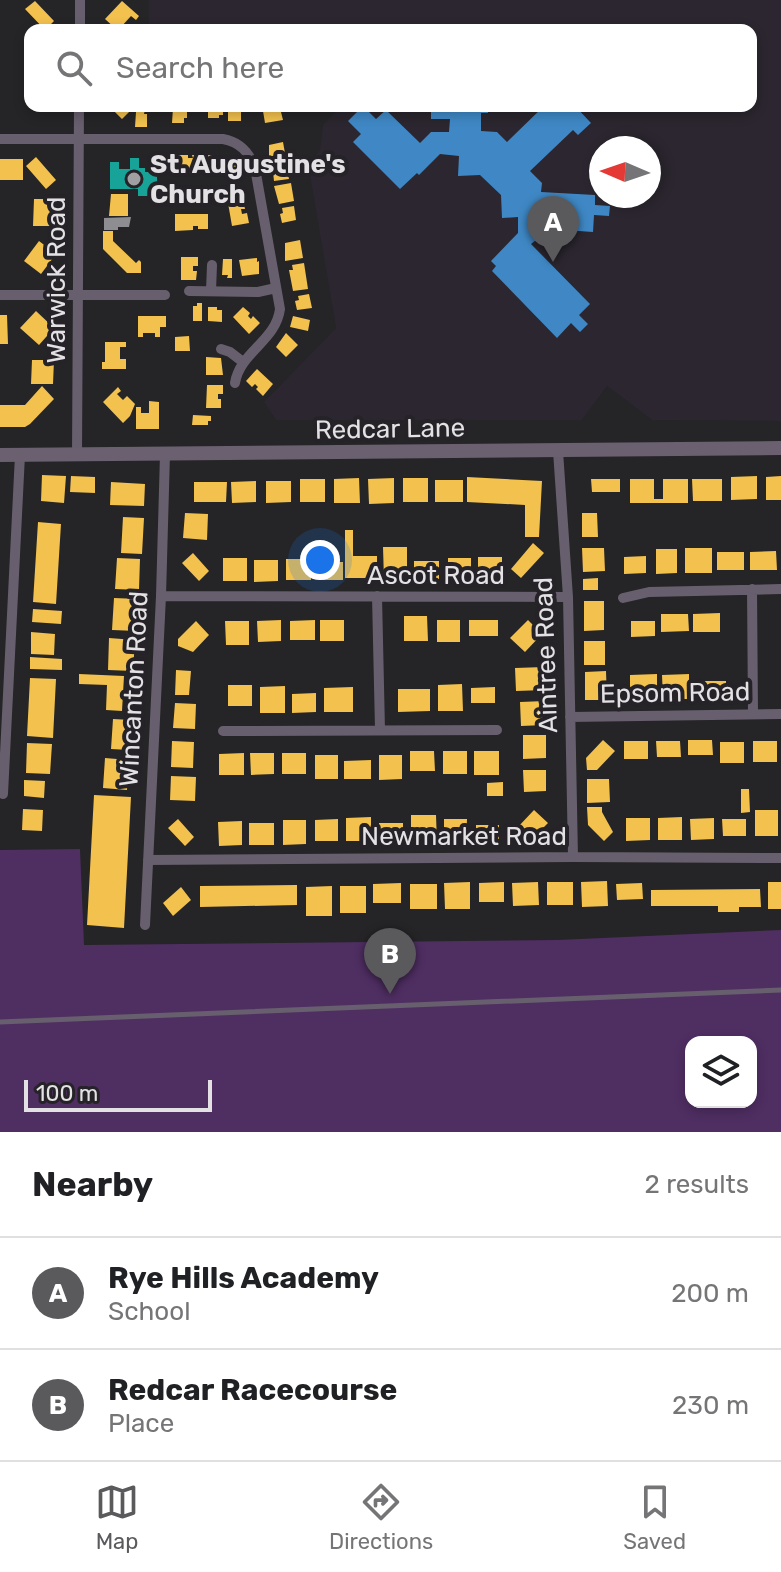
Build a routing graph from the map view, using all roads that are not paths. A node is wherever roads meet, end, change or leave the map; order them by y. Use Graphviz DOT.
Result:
graph roads {
  1 [pos="80,0"];
  2 [pos="80,24"];
  3 [pos="79,112"];
  4 [pos="0,139"];
  5 [pos="79,139"];
  6 [pos="212,265"];
  7 [pos="276,288"];
  8 [pos="189,291"];
  9 [pos="211,291"];
  10 [pos="0,295"];
  11 [pos="78,295"];
  12 [pos="165,295"];
  13 [pos="221,349"];
  14 [pos="243,362"];
  15 [pos="235,383"];
  16 [pos="781,448"];
  17 [pos="558,451"];
  18 [pos="165,454"];
  19 [pos="0,455"];
  20 [pos="20,455"];
  21 [pos="77,455"];
  22 [pos="752,589"];
  23 [pos="781,589"];
  24 [pos="161,596"];
  25 [pos="377,596"];
  26 [pos="568,597"];
  27 [pos="623,598"];
  28 [pos="753,714"];
  29 [pos="781,714"];
  30 [pos="570,717"];
  31 [pos="380,730"];
  32 [pos="497,730"];
  33 [pos="223,731"];
  34 [pos="3,794"];
  35 [pos="573,857"];
  36 [pos="781,858"];
  37 [pos="148,860"];
  38 [pos="145,925"];
  39 [pos="781,990"];
  40 [pos="0,1022"];
  1 -- 2 [label="street"];
  3 -- 5 [label="street, Warwick Road"];
  4 -- 5 [label="street"];
  5 -- 7 [label="street"];
  5 -- 11 [label="street, Warwick Road"];
  6 -- 9 [label="street"];
  7 -- 9 [label="street"];
  7 -- 14 [label="street"];
  8 -- 9 [label="street"];
  10 -- 11 [label="street"];
  11 -- 12 [label="street"];
  11 -- 21 [label="street, Warwick Road"];
  13 -- 14 [label="street"];
  14 -- 15 [label="street"];
  16 -- 17 [label="main road, Redcar Lane"];
  17 -- 18 [label="main road, Redcar Lane"];
  17 -- 26 [label="street, Aintree Road"];
  18 -- 21 [label="main road, Redcar Lane"];
  18 -- 24 [label="street, Wincanton Road"];
  19 -- 20 [label="main road, Redcar Lane"];
  20 -- 21 [label="main road, Redcar Lane"];
  20 -- 34 [label="street"];
  22 -- 23 [label="street"];
  22 -- 27 [label="street"];
  22 -- 28 [label="street"];
  24 -- 25 [label="street, Ascot Road"];
  24 -- 37 [label="street, Wincanton Road"];
  25 -- 26 [label="street, Ascot Road"];
  25 -- 31 [label="street"];
  26 -- 30 [label="street, Aintree Road"];
  28 -- 29 [label="street, Epsom Road"];
  28 -- 30 [label="street, Epsom Road"];
  30 -- 35 [label="street, Aintree Road"];
  31 -- 32 [label="street"];
  31 -- 33 [label="street"];
  35 -- 36 [label="street, Newmarket Road"];
  35 -- 37 [label="street, Newmarket Road"];
  37 -- 38 [label="street, Wincanton Road"];
  39 -- 40 [label="lane"];
}
